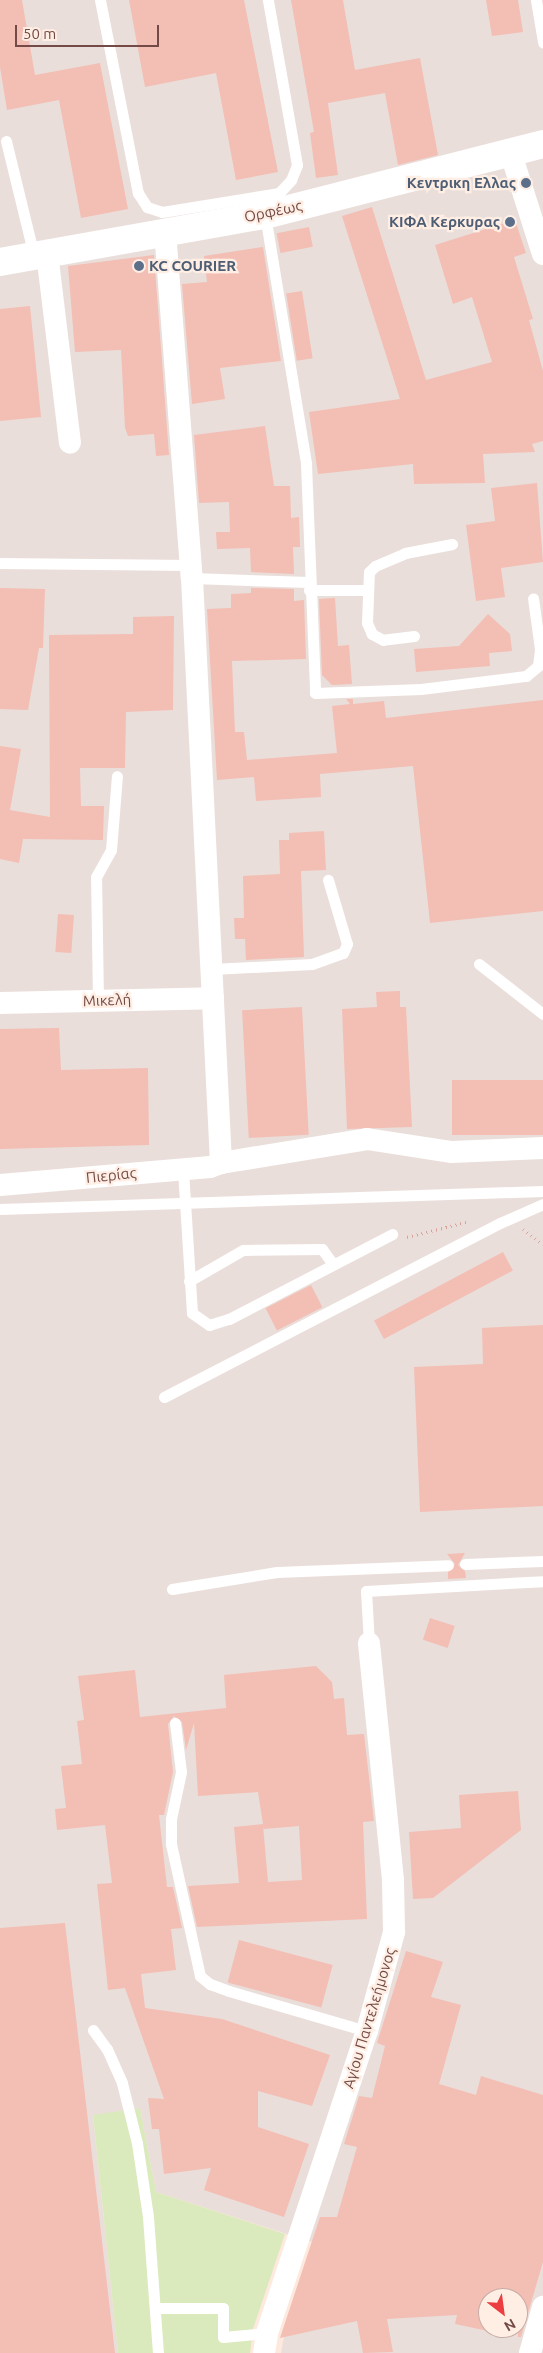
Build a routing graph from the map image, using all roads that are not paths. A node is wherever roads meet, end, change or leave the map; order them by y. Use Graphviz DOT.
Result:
graph roads {
  1 [pos="100,0"];
  2 [pos="268,0"];
  3 [pos="536,0"];
  4 [pos="543,42"];
  5 [pos="6,141"];
  6 [pos="543,144"];
  7 [pos="511,154"];
  8 [pos="265,215"];
  9 [pos="165,231"];
  10 [pos="543,254"];
  11 [pos="40,255"];
  12 [pos="0,262"];
  13 [pos="70,443"];
  14 [pos="452,544"];
  15 [pos="0,563"];
  16 [pos="191,572"];
  17 [pos="309,586"];
  18 [pos="367,590"];
  19 [pos="533,598"];
  20 [pos="414,636"];
  21 [pos="117,776"];
  22 [pos="328,880"];
  23 [pos="479,964"];
  24 [pos="212,969"];
  25 [pos="213,998"];
  26 [pos="98,1000"];
  27 [pos="0,1003"];
  28 [pos="543,1014"];
  29 [pos="543,1148"];
  30 [pos="221,1162"];
  31 [pos="183,1170"];
  32 [pos="0,1185"];
  33 [pos="543,1191"];
  34 [pos="184,1201"];
  35 [pos="543,1204"];
  36 [pos="0,1209"];
  37 [pos="392,1234"];
  38 [pos="332,1263"];
  39 [pos="189,1281"];
  40 [pos="164,1397"];
  41 [pos="543,1561"];
  42 [pos="465,1564"];
  43 [pos="448,1565"];
  44 [pos="543,1581"];
  45 [pos="172,1589"];
  46 [pos="369,1642"];
  47 [pos="175,1724"];
  48 [pos="93,2030"];
  49 [pos="366,2031"];
  50 [pos="543,2307"];
  51 [pos="155,2308"];
  52 [pos="265,2343"];
  53 [pos="158,2353"];
  54 [pos="530,2353"];
  1 -- 2 [label="lane"];
  3 -- 4 [label="lane"];
  5 -- 11 [label="lane"];
  6 -- 7 [label="street, Ορφέως"];
  7 -- 8 [label="street, Ορφέως"];
  7 -- 10 [label="street"];
  8 -- 9 [label="street, Ορφέως"];
  8 -- 17 [label="lane"];
  9 -- 11 [label="street, Ορφέως"];
  9 -- 16 [label="street"];
  11 -- 12 [label="street, Ορφέως"];
  11 -- 13 [label="street"];
  14 -- 18 [label="lane"];
  15 -- 16 [label="lane"];
  16 -- 17 [label="lane"];
  16 -- 24 [label="street"];
  17 -- 18 [label="lane"];
  17 -- 19 [label="lane"];
  18 -- 20 [label="lane"];
  21 -- 26 [label="lane"];
  22 -- 24 [label="lane"];
  23 -- 28 [label="lane"];
  24 -- 25 [label="street"];
  25 -- 26 [label="street, Μικελή"];
  25 -- 30 [label="street"];
  26 -- 27 [label="street, Μικελή"];
  29 -- 30 [label="street, Πιερίας"];
  30 -- 31 [label="street, Πιερίας"];
  31 -- 32 [label="street, Πιερίας"];
  31 -- 34 [label="lane"];
  33 -- 34 [label="lane"];
  34 -- 36 [label="lane"];
  34 -- 39 [label="lane"];
  35 -- 40 [label="lane"];
  37 -- 38 [label="lane"];
  38 -- 39 [label="lane"];
  38 -- 39 [label="lane"];
  41 -- 42 [label="lane"];
  43 -- 45 [label="lane"];
  44 -- 46 [label="lane"];
  46 -- 49 [label="street, Αγίου Παντελεήμονος"];
  47 -- 49 [label="lane"];
  48 -- 51 [label="lane"];
  49 -- 52 [label="street, Αγίου Παντελεήμονος"];
  50 -- 54 [label="street"];
  51 -- 52 [label="lane"];
  51 -- 53 [label="lane"];
}
